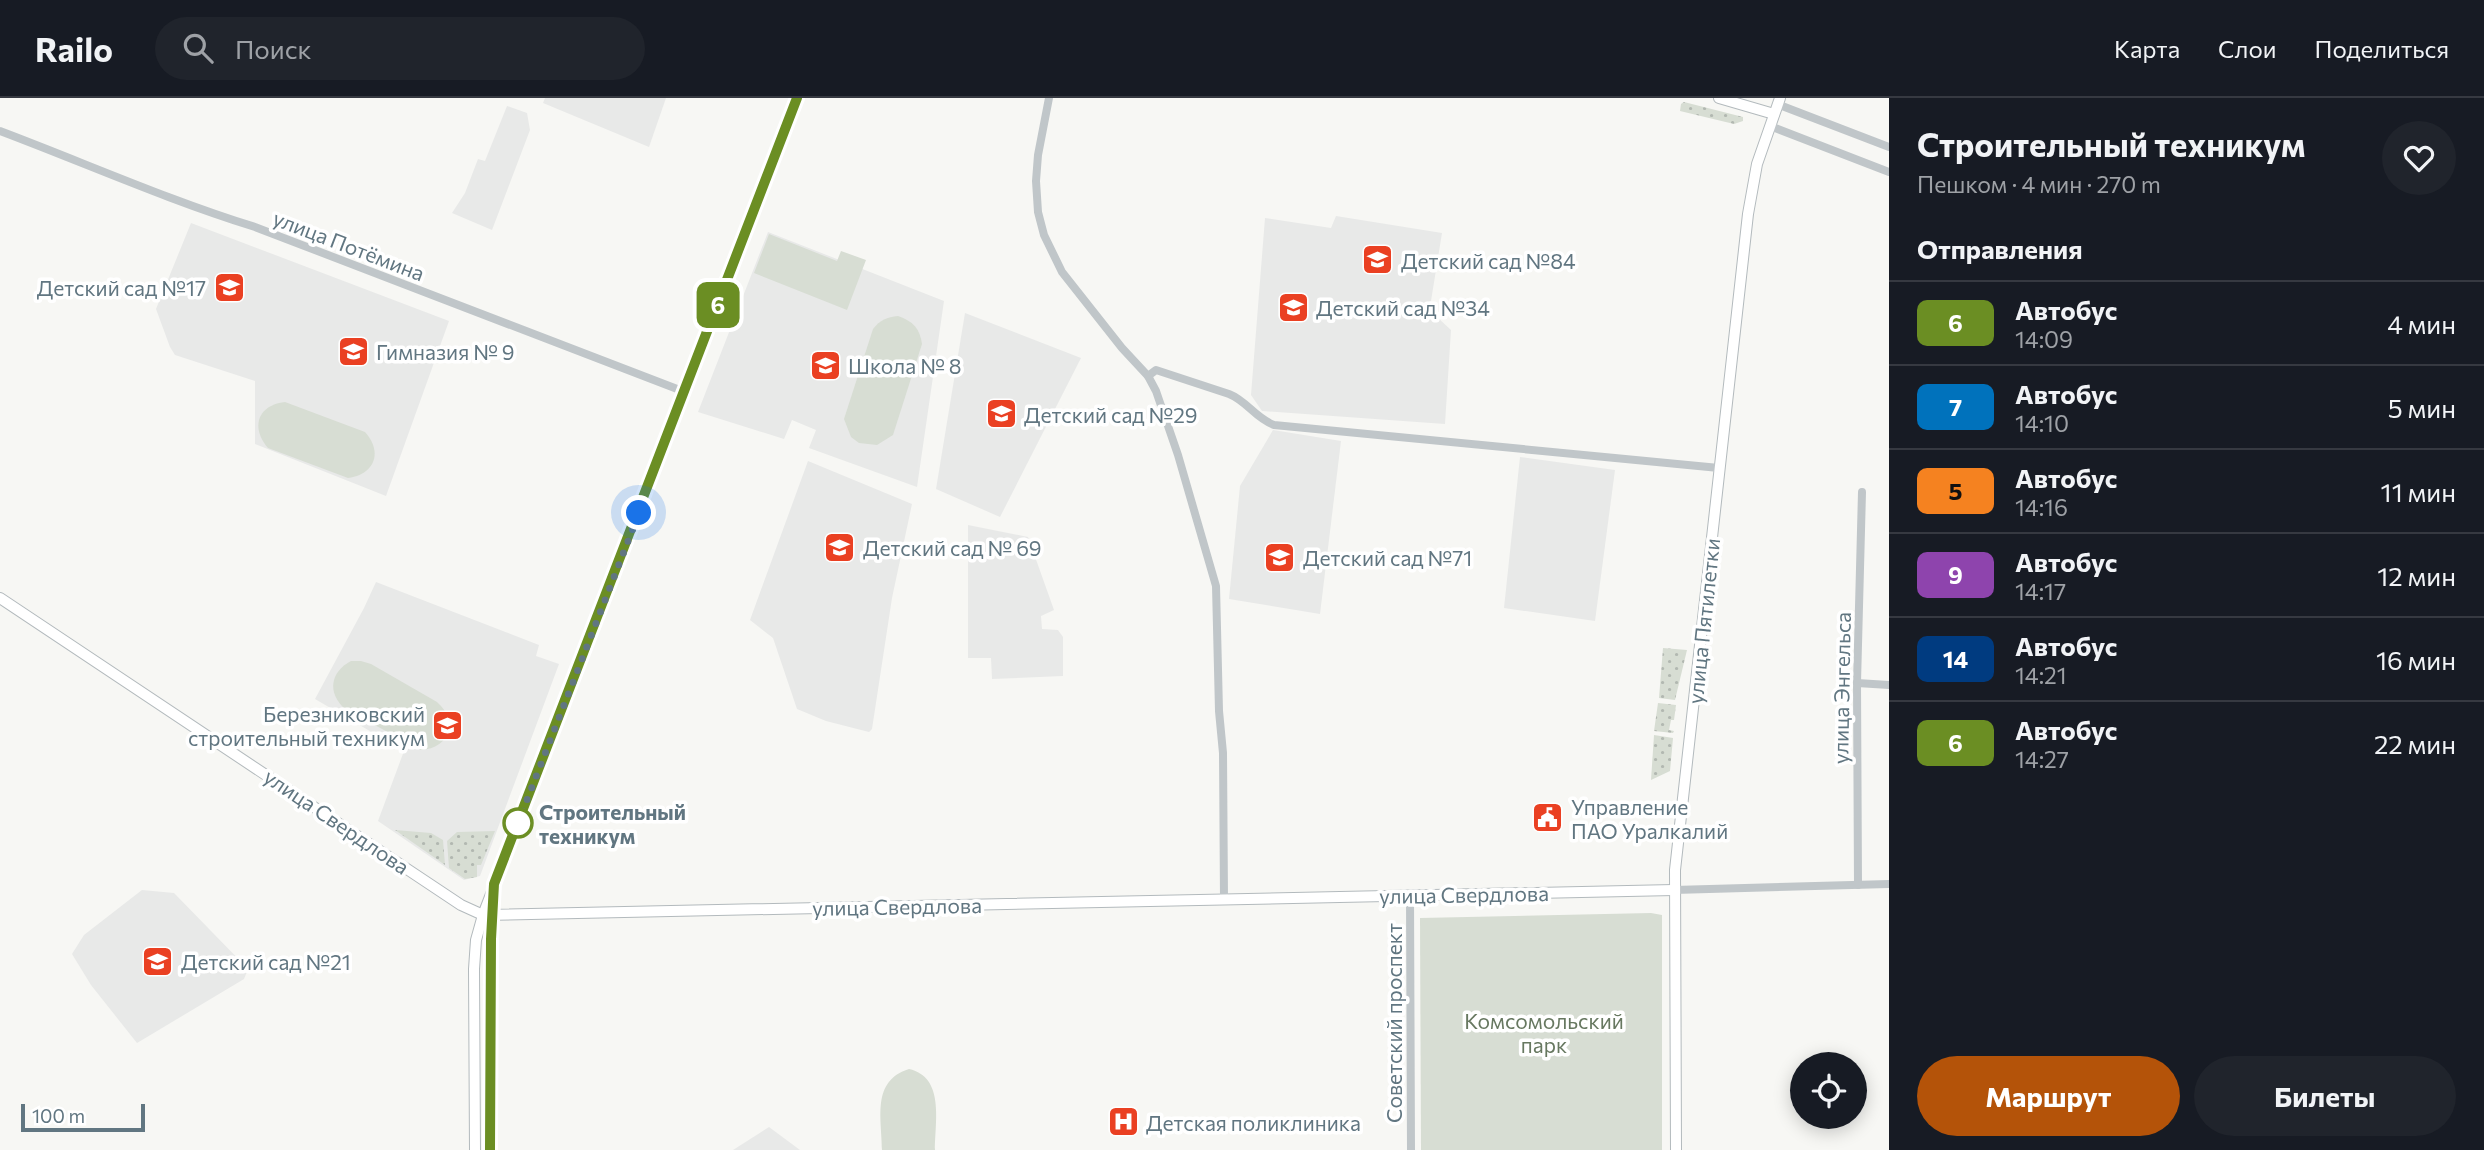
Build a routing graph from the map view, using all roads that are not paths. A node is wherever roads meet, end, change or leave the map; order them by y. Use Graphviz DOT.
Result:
graph roads {
  1 [pos="797,98"];
  2 [pos="1049,98"];
  3 [pos="1719,98"];
  4 [pos="1777,105"];
  5 [pos="1770,126"];
  6 [pos="0,131"];
  7 [pos="1889,147"];
  8 [pos="1889,172"];
  9 [pos="1149,376"];
  10 [pos="685,392"];
  11 [pos="1719,468"];
  12 [pos="1862,492"];
  13 [pos="0,598"];
  14 [pos="1857,683"];
  15 [pos="1889,685"];
  16 [pos="1889,884"];
  17 [pos="1858,885"];
  18 [pos="1674,890"];
  19 [pos="1410,895"];
  20 [pos="1224,899"];
  21 [pos="488,914"];
  22 [pos="475,1150"];
  23 [pos="490,1150"];
  24 [pos="1411,1150"];
  25 [pos="1676,1150"];
  1 -- 10 [label="main road"];
  2 -- 9 [label="street"];
  3 -- 4 [label="main road"];
  4 -- 5 [label="main road, улица Пятилетки"];
  4 -- 7 [label="street"];
  5 -- 8 [label="street"];
  5 -- 11 [label="main road, улица Пятилетки"];
  6 -- 10 [label="street, улица Потёмина"];
  9 -- 11 [label="street"];
  9 -- 20 [label="street"];
  10 -- 21 [label="main road"];
  11 -- 18 [label="main road, улица Пятилетки"];
  12 -- 14 [label="street, улица Энгельса"];
  13 -- 21 [label="main road, улица Свердлова"];
  14 -- 15 [label="street"];
  14 -- 17 [label="street, улица Энгельса"];
  16 -- 17 [label="street, улица Свердлова"];
  17 -- 18 [label="street, улица Свердлова"];
  18 -- 19 [label="main road, улица Свердлова"];
  18 -- 25 [label="main road, улица Пятилетки"];
  19 -- 20 [label="main road, улица Свердлова"];
  19 -- 24 [label="street, Советский проспект"];
  20 -- 21 [label="main road, улица Свердлова"];
  21 -- 22 [label="main road"];
  21 -- 23 [label="main road"];
}
